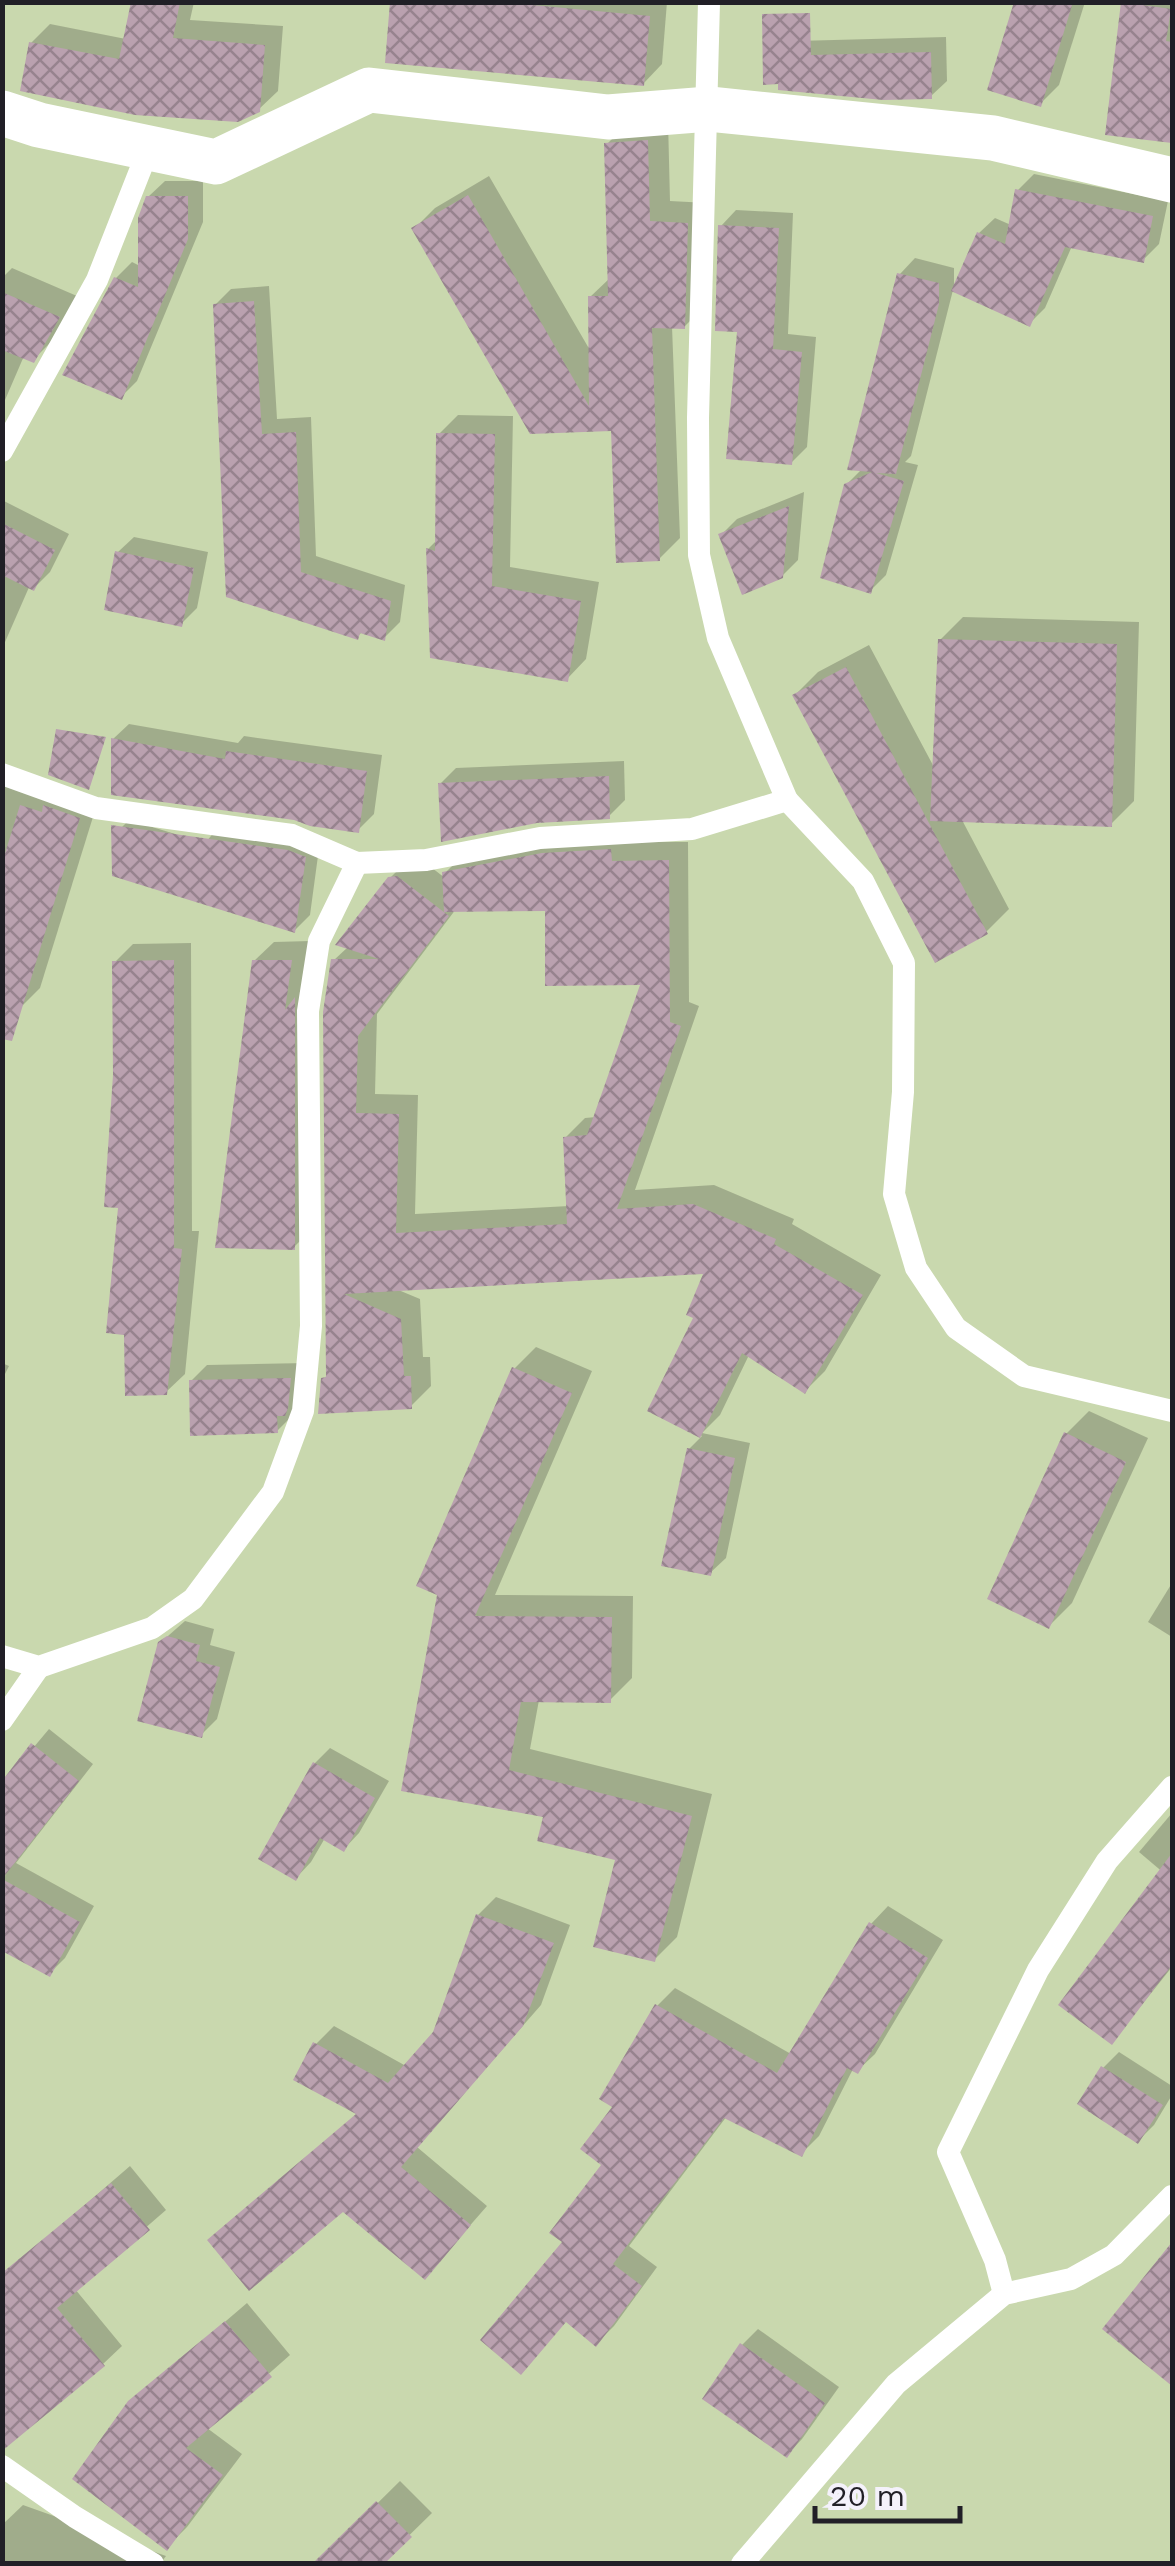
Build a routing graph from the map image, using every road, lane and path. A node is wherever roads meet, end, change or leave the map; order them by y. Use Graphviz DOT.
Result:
graph roads {
  1 [pos="709,2"];
  2 [pos="709,109"];
  3 [pos="2,114"];
  4 [pos="149,148"];
  5 [pos="1172,180"];
  6 [pos="2,452"];
  7 [pos="2,774"];
  8 [pos="787,800"];
  9 [pos="357,864"];
  10 [pos="1172,1411"];
  11 [pos="2,1656"];
  12 [pos="39,1667"];
  13 [pos="2,1720"];
  14 [pos="1172,1786"];
  15 [pos="1172,2196"];
  16 [pos="1004,2294"];
  17 [pos="2,2466"];
  18 [pos="153,2564"];
  19 [pos="742,2564"];
  1 -- 2 [label="lane"];
  2 -- 4 [label="street"];
  2 -- 5 [label="street"];
  2 -- 8 [label="lane"];
  3 -- 4 [label="street"];
  4 -- 6 [label="lane"];
  7 -- 9 [label="lane"];
  8 -- 9 [label="lane"];
  8 -- 10 [label="lane"];
  9 -- 12 [label="lane"];
  11 -- 12 [label="lane"];
  12 -- 13 [label="lane"];
  14 -- 16 [label="lane"];
  15 -- 16 [label="lane"];
  16 -- 19 [label="lane"];
  17 -- 18 [label="lane"];
}
